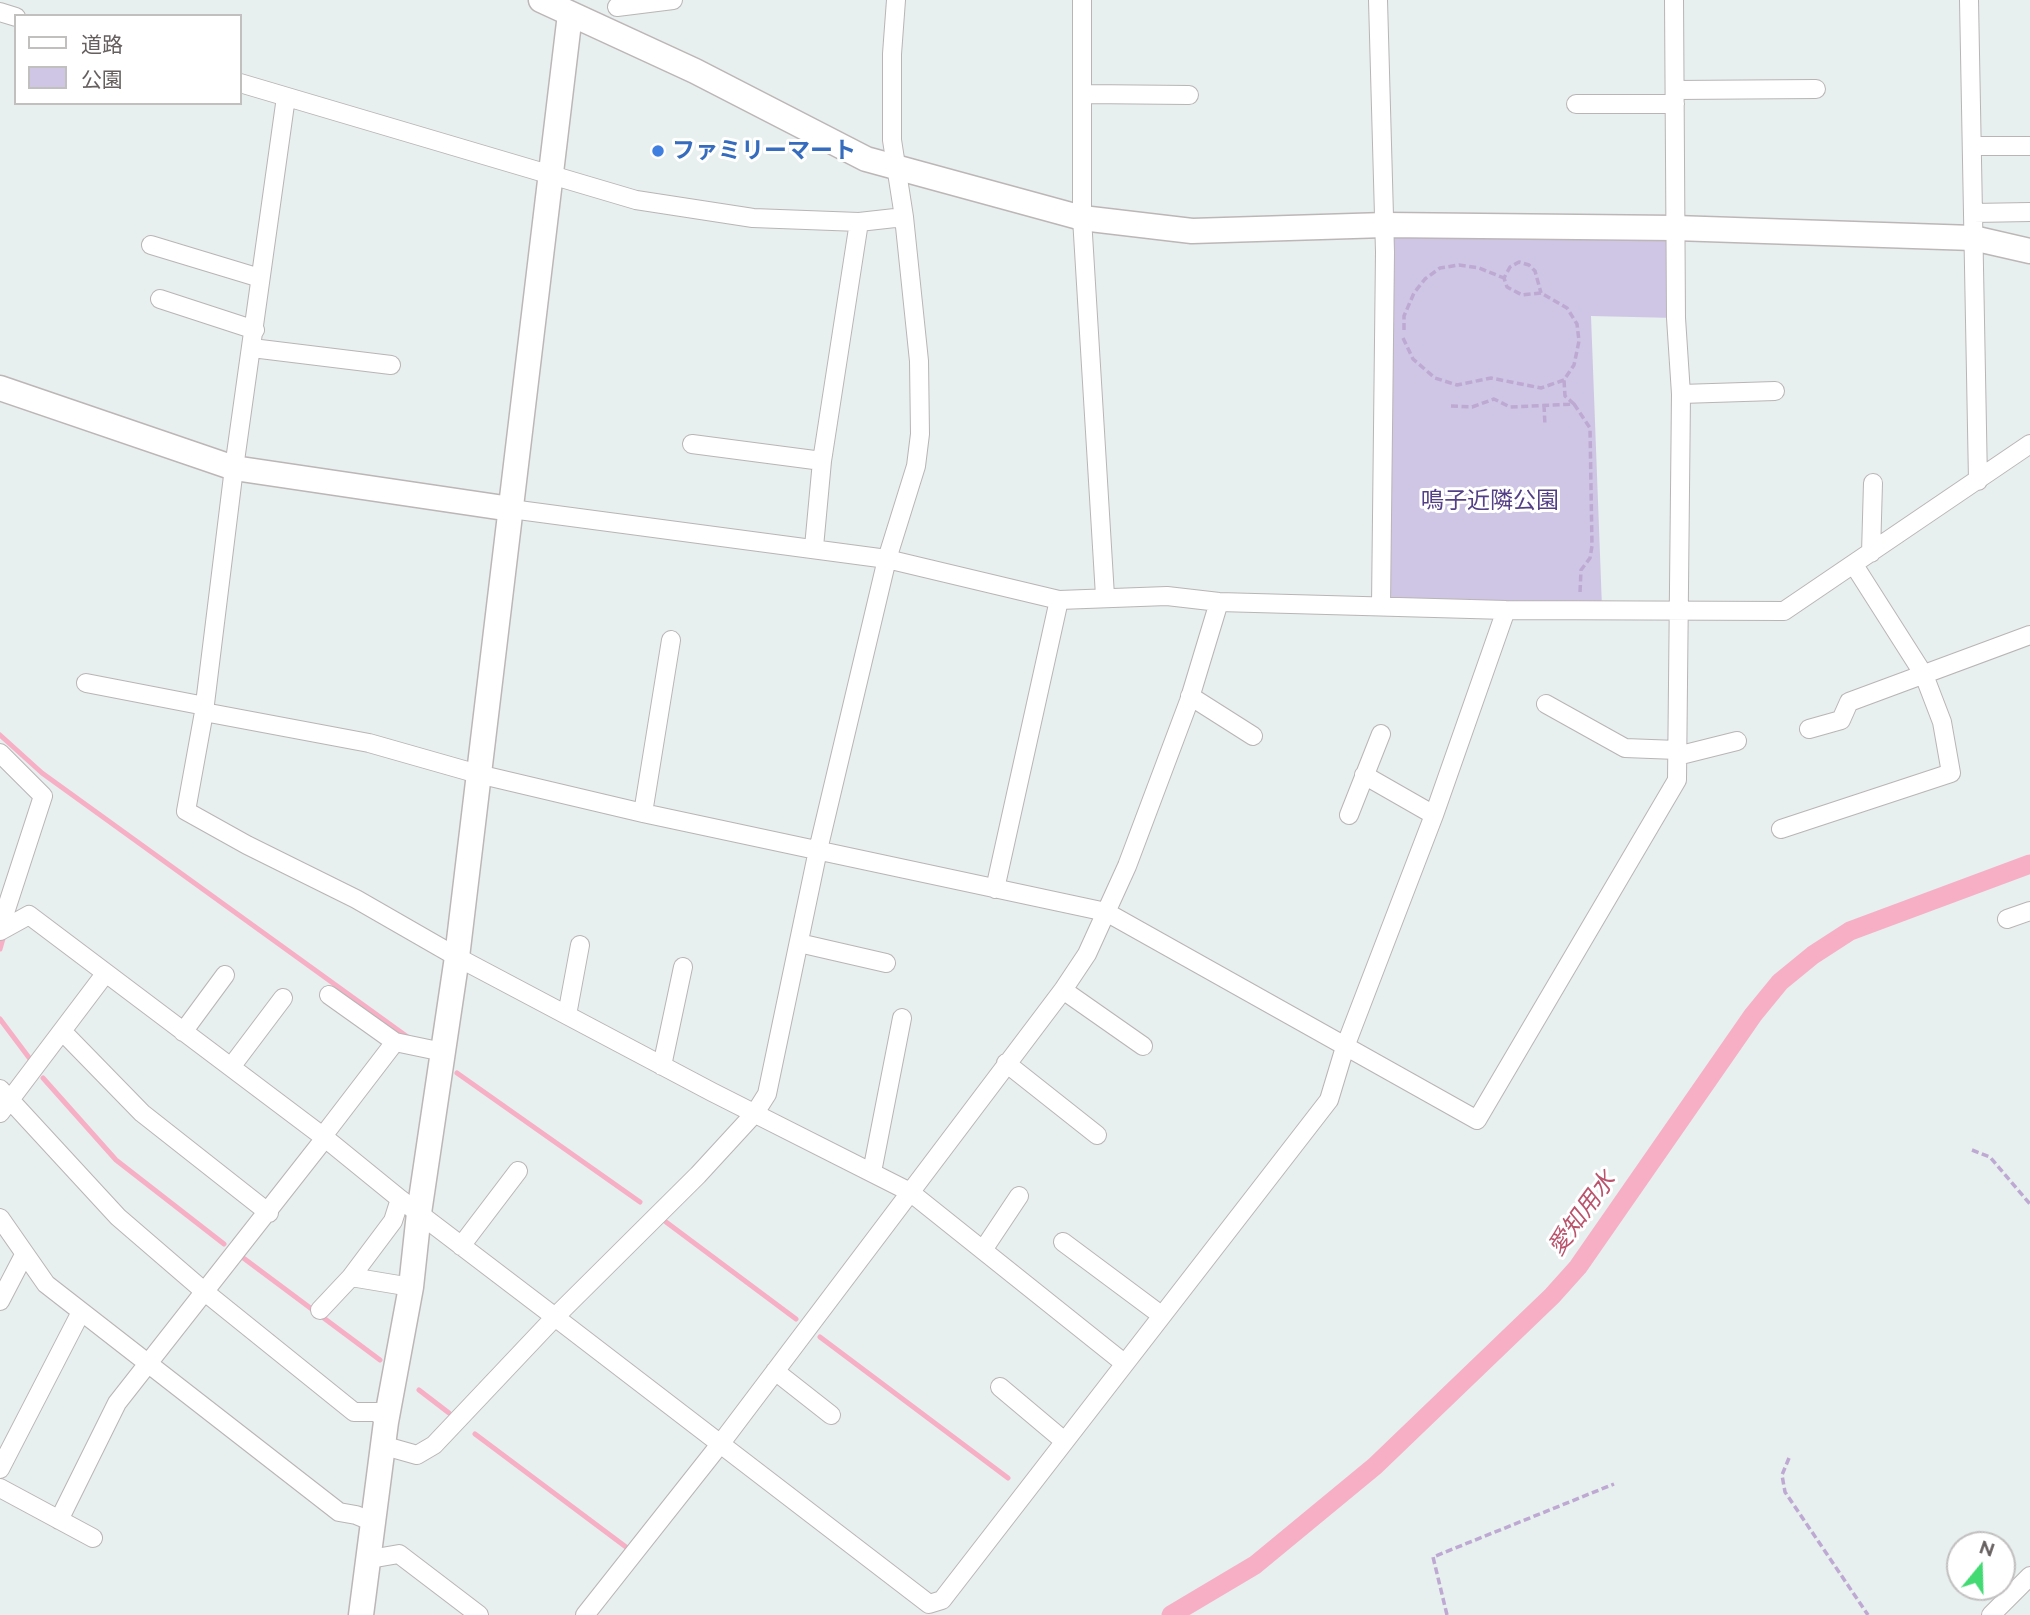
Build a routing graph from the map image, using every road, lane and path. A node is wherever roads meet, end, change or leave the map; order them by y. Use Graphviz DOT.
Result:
graph roads {
  1 [pos="541,0"];
  2 [pos="673,0"];
  3 [pos="897,0"];
  4 [pos="1082,0"];
  5 [pos="1378,0"];
  6 [pos="1674,0"];
  7 [pos="1969,0"];
  8 [pos="571,7"];
  9 [pos="617,8"];
  10 [pos="242,84"];
  11 [pos="1816,89"];
  12 [pos="1084,94"];
  13 [pos="1189,95"];
  14 [pos="286,97"];
  15 [pos="1675,97"];
  16 [pos="1576,104"];
  17 [pos="1972,146"];
  18 [pos="2030,146"];
  19 [pos="897,168"];
  20 [pos="551,177"];
  21 [pos="2030,212"];
  22 [pos="1973,213"];
  23 [pos="904,217"];
  24 [pos="1082,218"];
  25 [pos="859,222"];
  26 [pos="1385,225"];
  27 [pos="1675,228"];
  28 [pos="1973,238"];
  29 [pos="151,245"];
  30 [pos="2030,251"];
  31 [pos="260,278"];
  32 [pos="1504,278"];
  33 [pos="1541,293"];
  34 [pos="160,299"];
  35 [pos="254,339"];
  36 [pos="391,365"];
  37 [pos="1564,380"];
  38 [pos="0,388"];
  39 [pos="1775,391"];
  40 [pos="1681,394"];
  41 [pos="1574,404"];
  42 [pos="1544,405"];
  43 [pos="1451,406"];
  44 [pos="1545,426"];
  45 [pos="692,444"];
  46 [pos="2030,444"];
  47 [pos="822,461"];
  48 [pos="234,468"];
  49 [pos="1978,481"];
  50 [pos="1873,483"];
  51 [pos="511,509"];
  52 [pos="814,547"];
  53 [pos="1871,553"];
  54 [pos="887,559"];
  55 [pos="1854,565"];
  56 [pos="1105,596"];
  57 [pos="1059,600"];
  58 [pos="1219,602"];
  59 [pos="1381,605"];
  60 [pos="1580,609"];
  61 [pos="1506,610"];
  62 [pos="1679,610"];
  63 [pos="2030,635"];
  64 [pos="671,640"];
  65 [pos="1924,675"];
  66 [pos="86,683"];
  67 [pos="1191,696"];
  68 [pos="1546,704"];
  69 [pos="204,709"];
  70 [pos="1809,729"];
  71 [pos="1381,734"];
  72 [pos="1253,736"];
  73 [pos="1737,741"];
  74 [pos="0,753"];
  75 [pos="1677,753"];
  76 [pos="478,774"];
  77 [pos="1364,775"];
  78 [pos="643,813"];
  79 [pos="1349,815"];
  80 [pos="1434,815"];
  81 [pos="1781,829"];
  82 [pos="818,850"];
  83 [pos="995,890"];
  84 [pos="2030,911"];
  85 [pos="1106,912"];
  86 [pos="2007,919"];
  87 [pos="0,929"];
  88 [pos="799,943"];
  89 [pos="580,945"];
  90 [pos="457,957"];
  91 [pos="886,962"];
  92 [pos="683,967"];
  93 [pos="105,974"];
  94 [pos="225,975"];
  95 [pos="1063,990"];
  96 [pos="329,995"];
  97 [pos="283,998"];
  98 [pos="567,1015"];
  99 [pos="902,1017"];
  100 [pos="62,1031"];
  101 [pos="183,1032"];
  102 [pos="395,1042"];
  103 [pos="1143,1046"];
  104 [pos="1345,1047"];
  105 [pos="443,1052"];
  106 [pos="1006,1063"];
  107 [pos="662,1066"];
  108 [pos="230,1067"];
  109 [pos="3,1101"];
  110 [pos="755,1113"];
  111 [pos="1097,1135"];
  112 [pos="324,1137"];
  113 [pos="1972,1150"];
  114 [pos="518,1171"];
  115 [pos="872,1172"];
  116 [pos="910,1192"];
  117 [pos="1019,1196"];
  118 [pos="2030,1204"];
  119 [pos="409,1206"];
  120 [pos="269,1213"];
  121 [pos="0,1218"];
  122 [pos="1063,1242"];
  123 [pos="461,1246"];
  124 [pos="983,1250"];
  125 [pos="24,1255"];
  126 [pos="351,1276"];
  127 [pos="411,1287"];
  128 [pos="205,1292"];
  129 [pos="0,1301"];
  130 [pos="320,1310"];
  131 [pos="81,1311"];
  132 [pos="1161,1315"];
  133 [pos="555,1317"];
  134 [pos="147,1362"];
  135 [pos="1124,1363"];
  136 [pos="775,1371"];
  137 [pos="1000,1387"];
  138 [pos="831,1415"];
  139 [pos="386,1434"];
  140 [pos="1063,1440"];
  141 [pos="721,1443"];
  142 [pos="1789,1458"];
  143 [pos="0,1469"];
  144 [pos="1614,1484"];
  145 [pos="0,1488"];
  146 [pos="58,1520"];
  147 [pos="373,1522"];
  148 [pos="93,1538"];
  149 [pos="370,1559"];
  150 [pos="2030,1576"];
  151 [pos="361,1615"];
  152 [pos="479,1615"];
  153 [pos="585,1615"];
  154 [pos="1447,1615"];
  155 [pos="1868,1615"];
  156 [pos="1991,1615"];
  1 -- 8 [label="street"];
  2 -- 9 [label="street"];
  3 -- 19 [label="street"];
  4 -- 12 [label="street"];
  5 -- 26 [label="street"];
  6 -- 15 [label="street"];
  7 -- 17 [label="street"];
  8 -- 19 [label="street"];
  8 -- 20 [label="street"];
  10 -- 14 [label="street"];
  11 -- 15 [label="street"];
  12 -- 13 [label="street"];
  12 -- 24 [label="street"];
  14 -- 20 [label="street"];
  14 -- 31 [label="street"];
  15 -- 16 [label="street"];
  15 -- 27 [label="street"];
  17 -- 18 [label="street"];
  17 -- 22 [label="street"];
  19 -- 23 [label="street"];
  19 -- 24 [label="street"];
  20 -- 25 [label="street"];
  20 -- 51 [label="street"];
  21 -- 22 [label="street"];
  22 -- 28 [label="street"];
  23 -- 25 [label="street"];
  23 -- 54 [label="street"];
  24 -- 26 [label="street"];
  24 -- 56 [label="street"];
  25 -- 47 [label="street"];
  26 -- 27 [label="street"];
  26 -- 59 [label="street"];
  27 -- 28 [label="street"];
  27 -- 40 [label="street"];
  28 -- 30 [label="street"];
  28 -- 49 [label="street"];
  29 -- 31 [label="street"];
  31 -- 35 [label="street"];
  32 -- 33 [label="path"];
  32 -- 33 [label="path"];
  32 -- 37 [label="path"];
  33 -- 37 [label="path"];
  34 -- 35 [label="street"];
  35 -- 36 [label="street"];
  35 -- 48 [label="street"];
  37 -- 41 [label="path"];
  38 -- 48 [label="street"];
  39 -- 40 [label="street"];
  40 -- 62 [label="street"];
  41 -- 42 [label="path"];
  41 -- 60 [label="path"];
  42 -- 43 [label="path"];
  42 -- 44 [label="path"];
  45 -- 47 [label="street"];
  46 -- 49 [label="street"];
  47 -- 52 [label="street"];
  48 -- 51 [label="street"];
  48 -- 69 [label="street"];
  49 -- 53 [label="street"];
  50 -- 53 [label="street"];
  51 -- 52 [label="street"];
  51 -- 76 [label="street"];
  52 -- 54 [label="street"];
  53 -- 55 [label="street"];
  54 -- 57 [label="street"];
  54 -- 82 [label="street"];
  55 -- 62 [label="street"];
  55 -- 65 [label="street"];
  56 -- 57 [label="street"];
  56 -- 58 [label="street"];
  57 -- 83 [label="street"];
  58 -- 59 [label="street"];
  58 -- 67 [label="street"];
  59 -- 61 [label="street"];
  60 -- 61 [label="street"];
  60 -- 62 [label="street"];
  61 -- 80 [label="street"];
  62 -- 75 [label="street"];
  63 -- 65 [label="street"];
  64 -- 78 [label="street"];
  65 -- 70 [label="street"];
  65 -- 81 [label="street"];
  66 -- 69 [label="street"];
  67 -- 72 [label="street"];
  67 -- 85 [label="street"];
  68 -- 75 [label="street"];
  69 -- 76 [label="street"];
  69 -- 90 [label="street"];
  71 -- 77 [label="street"];
  73 -- 75 [label="street"];
  74 -- 87 [label="street"];
  75 -- 104 [label="street"];
  76 -- 78 [label="street"];
  76 -- 90 [label="street"];
  77 -- 79 [label="street"];
  77 -- 80 [label="street"];
  78 -- 82 [label="street"];
  80 -- 104 [label="street"];
  82 -- 83 [label="street"];
  82 -- 88 [label="street"];
  83 -- 85 [label="street"];
  84 -- 86 [label="street"];
  85 -- 95 [label="street"];
  85 -- 104 [label="street"];
  87 -- 93 [label="street"];
  88 -- 91 [label="street"];
  88 -- 110 [label="street"];
  89 -- 98 [label="street"];
  90 -- 98 [label="street"];
  90 -- 105 [label="street"];
  92 -- 107 [label="street"];
  93 -- 100 [label="street"];
  93 -- 101 [label="street"];
  94 -- 101 [label="street"];
  95 -- 103 [label="street"];
  95 -- 106 [label="street"];
  96 -- 102 [label="street"];
  97 -- 108 [label="street"];
  98 -- 107 [label="street"];
  99 -- 115 [label="street"];
  100 -- 109 [label="street"];
  100 -- 120 [label="street"];
  101 -- 108 [label="street"];
  102 -- 105 [label="street"];
  102 -- 112 [label="street"];
  104 -- 132 [label="street"];
  105 -- 119 [label="street"];
  106 -- 111 [label="street"];
  106 -- 116 [label="street"];
  107 -- 110 [label="street"];
  108 -- 112 [label="street"];
  109 -- 128 [label="street"];
  110 -- 115 [label="street"];
  110 -- 133 [label="street"];
  112 -- 119 [label="street"];
  112 -- 120 [label="street"];
  113 -- 118 [label="path"];
  114 -- 123 [label="street"];
  115 -- 116 [label="street"];
  116 -- 124 [label="street"];
  116 -- 136 [label="street"];
  117 -- 124 [label="street"];
  119 -- 123 [label="street"];
  119 -- 126 [label="street"];
  119 -- 127 [label="street"];
  120 -- 128 [label="street"];
  121 -- 125 [label="street"];
  122 -- 132 [label="street"];
  123 -- 133 [label="street"];
  124 -- 135 [label="street"];
  125 -- 129 [label="street"];
  125 -- 131 [label="street"];
  126 -- 127 [label="street"];
  126 -- 130 [label="street"];
  127 -- 139 [label="street"];
  128 -- 134 [label="street"];
  128 -- 139 [label="street"];
  131 -- 134 [label="street"];
  131 -- 143 [label="street"];
  132 -- 135 [label="street"];
  133 -- 139 [label="street"];
  133 -- 141 [label="street"];
  134 -- 146 [label="street"];
  134 -- 147 [label="street"];
  135 -- 140 [label="street"];
  136 -- 138 [label="street"];
  136 -- 141 [label="street"];
  137 -- 140 [label="street"];
  139 -- 147 [label="street"];
  140 -- 141 [label="street"];
  141 -- 153 [label="street"];
  142 -- 155 [label="path"];
  144 -- 154 [label="path"];
  145 -- 146 [label="street"];
  146 -- 148 [label="street"];
  147 -- 149 [label="street"];
  149 -- 151 [label="street"];
  149 -- 152 [label="street"];
  150 -- 156 [label="street"];
}
